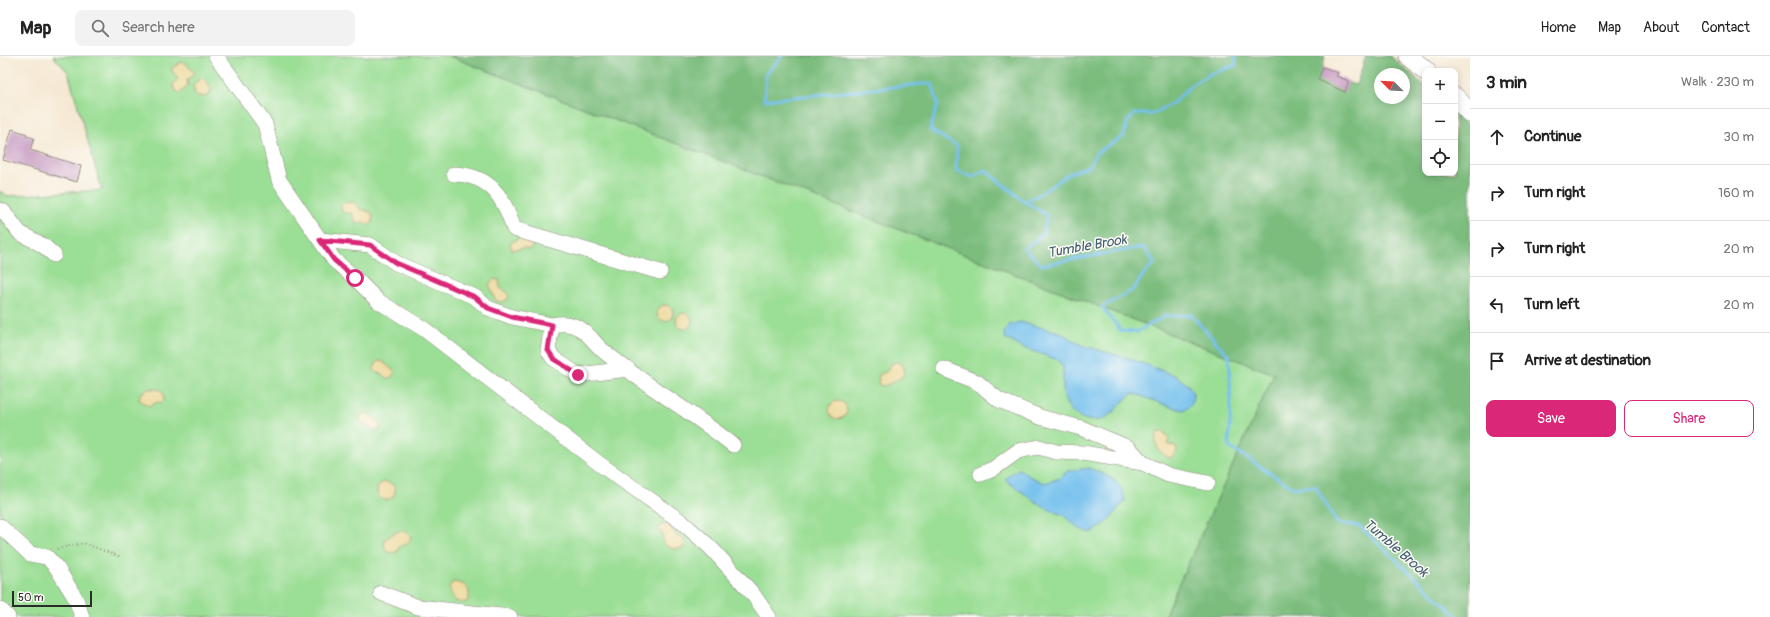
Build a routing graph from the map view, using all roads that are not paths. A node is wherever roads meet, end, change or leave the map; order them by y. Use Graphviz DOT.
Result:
graph roads {
  1 [pos="216,56"];
  2 [pos="1408,56"];
  3 [pos="1422,68"];
  4 [pos="1458,100"];
  5 [pos="1470,113"];
  6 [pos="454,174"];
  7 [pos="0,210"];
  8 [pos="320,240"];
  9 [pos="54,255"];
  10 [pos="660,272"];
  11 [pos="552,325"];
  12 [pos="628,369"];
  13 [pos="944,369"];
  14 [pos="733,445"];
  15 [pos="1143,463"];
  16 [pos="981,474"];
  17 [pos="1208,483"];
  18 [pos="0,526"];
  19 [pos="381,593"];
  20 [pos="0,609"];
  21 [pos="8,617"];
  22 [pos="82,617"];
  23 [pos="510,617"];
  24 [pos="769,617"];
  1 -- 8 [label="lane"];
  2 -- 3 [label="main road"];
  4 -- 5 [label="main road"];
  6 -- 10 [label="lane"];
  7 -- 9 [label="lane"];
  8 -- 11 [label="lane"];
  8 -- 24 [label="lane"];
  11 -- 12 [label="lane"];
  11 -- 12 [label="lane"];
  12 -- 14 [label="lane"];
  13 -- 15 [label="lane"];
  15 -- 16 [label="lane"];
  15 -- 17 [label="lane"];
  18 -- 22 [label="lane"];
  19 -- 23 [label="lane"];
  20 -- 21 [label="lane"];
}
